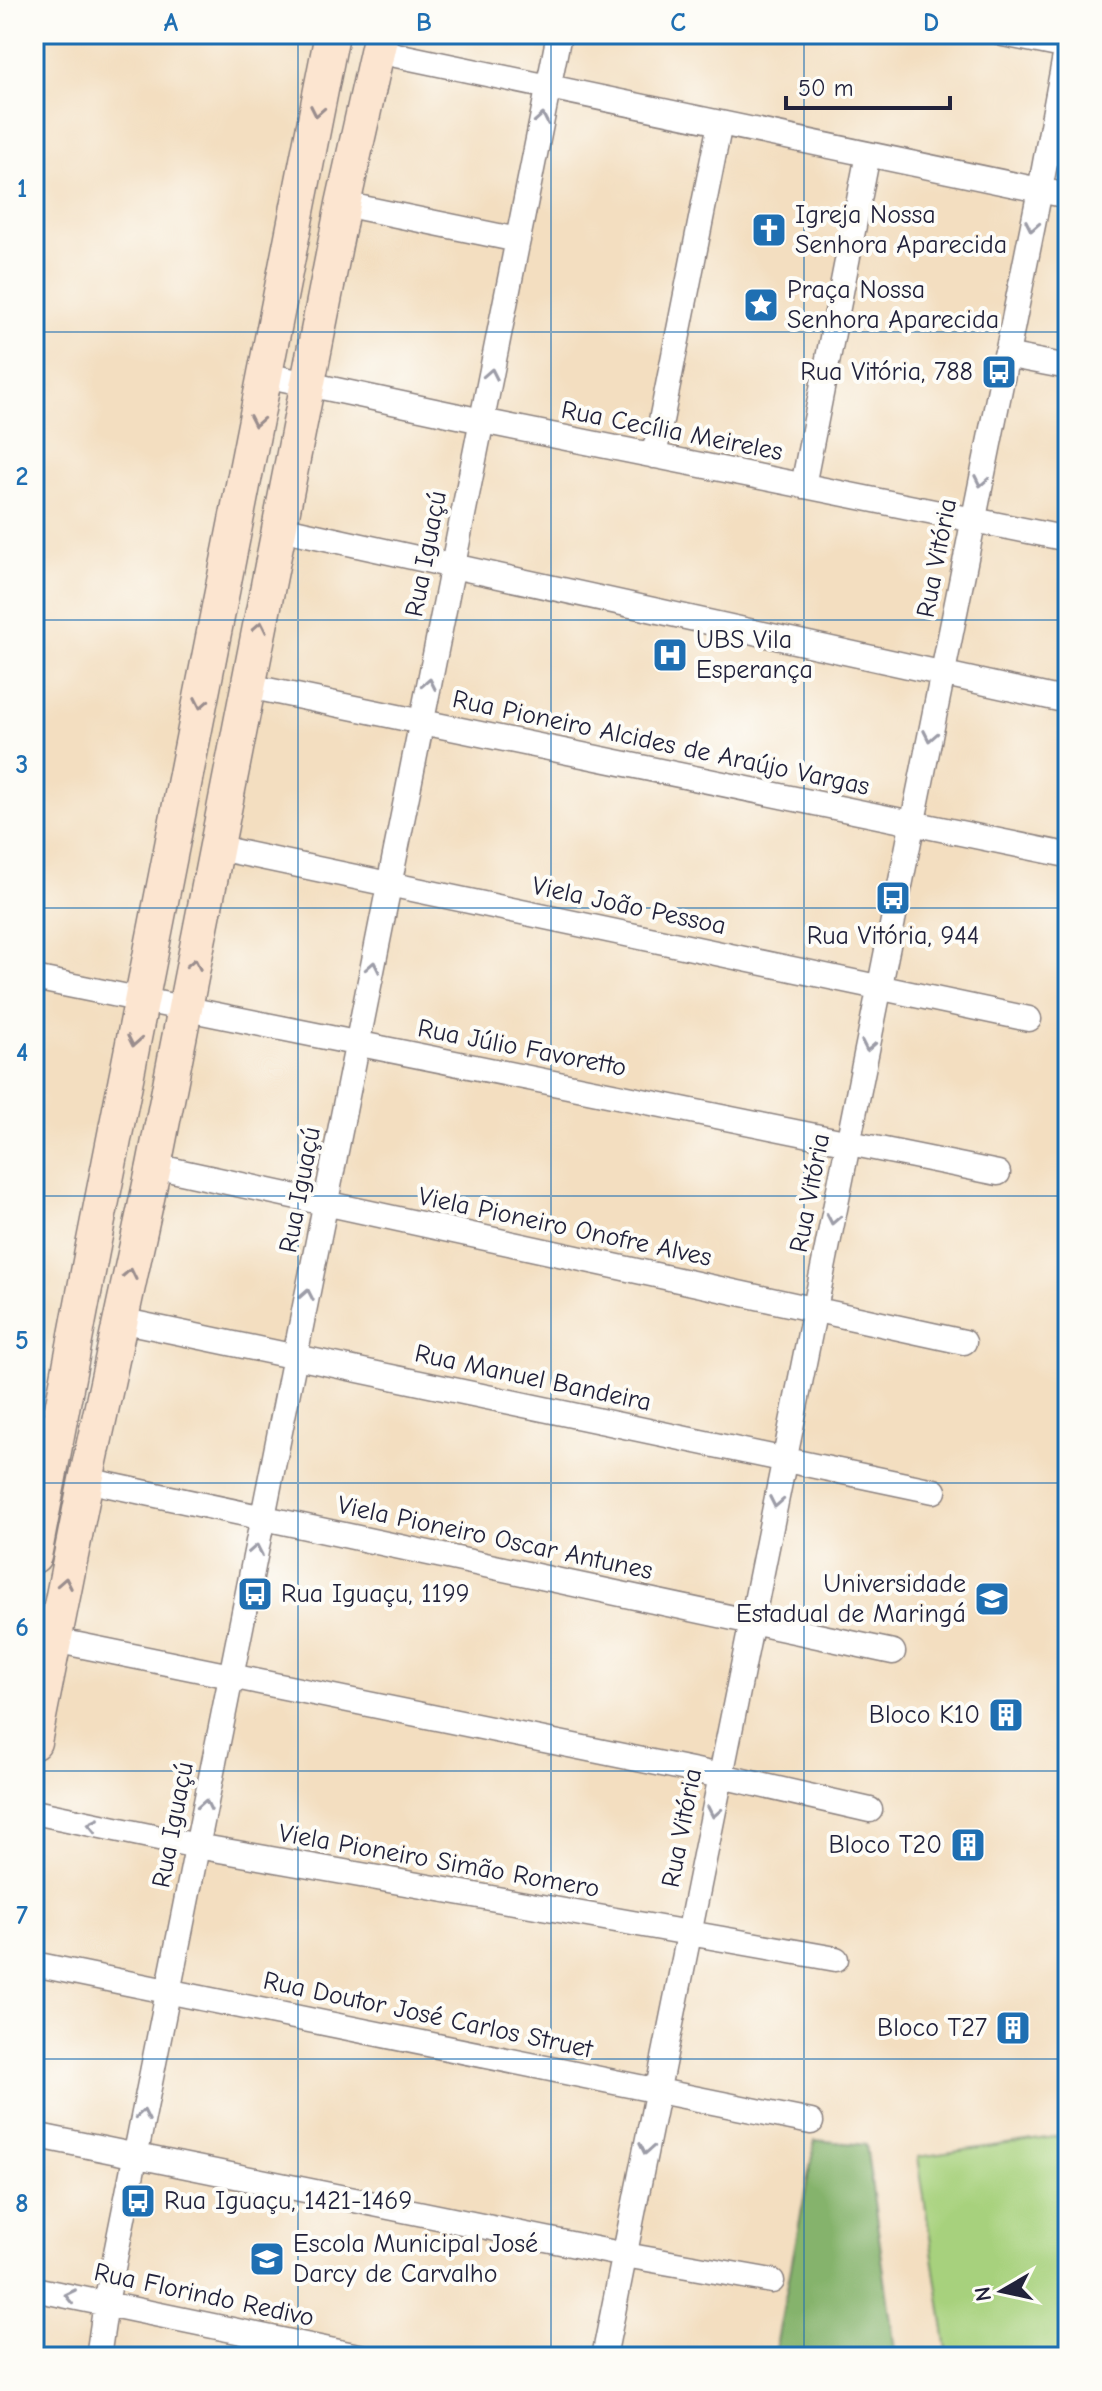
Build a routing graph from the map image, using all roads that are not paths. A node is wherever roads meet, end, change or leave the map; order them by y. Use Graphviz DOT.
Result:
graph roads {
  1 [pos="332,34"];
  2 [pos="559,34"];
  3 [pos="1003,34"];
  4 [pos="379,43"];
  5 [pos="1067,45"];
  6 [pos="548,87"];
  7 [pos="720,123"];
  8 [pos="868,154"];
  9 [pos="1040,190"];
  10 [pos="1068,196"];
  11 [pos="343,204"];
  12 [pos="518,240"];
  13 [pos="1006,355"];
  14 [pos="1068,367"];
  15 [pos="265,375"];
  16 [pos="309,382"];
  17 [pos="482,421"];
  18 [pos="654,456"];
  19 [pos="803,486"];
  20 [pos="973,520"];
  21 [pos="280,528"];
  22 [pos="1068,539"];
  23 [pos="453,566"];
  24 [pos="942,674"];
  25 [pos="248,686"];
  26 [pos="1068,701"];
  27 [pos="421,722"];
  28 [pos="913,823"];
  29 [pos="218,848"];
  30 [pos="1062,854"];
  31 [pos="389,884"];
  32 [pos="34,978"];
  33 [pos="880,987"];
  34 [pos="142,999"];
  35 [pos="185,1009"];
  36 [pos="1029,1019"];
  37 [pos="357,1043"];
  38 [pos="848,1143"];
  39 [pos="154,1166"];
  40 [pos="998,1173"];
  41 [pos="325,1203"];
  42 [pos="815,1309"];
  43 [pos="120,1320"];
  44 [pos="964,1342"];
  45 [pos="295,1356"];
  46 [pos="784,1460"];
  47 [pos="86,1480"];
  48 [pos="934,1491"];
  49 [pos="263,1517"];
  50 [pos="34,1556"];
  51 [pos="752,1621"];
  52 [pos="54,1640"];
  53 [pos="893,1652"];
  54 [pos="231,1675"];
  55 [pos="34,1742"];
  56 [pos="721,1776"];
  57 [pos="870,1810"];
  58 [pos="34,1812"];
  59 [pos="197,1846"];
  60 [pos="689,1935"];
  61 [pos="836,1959"];
  62 [pos="34,1964"];
  63 [pos="168,1990"];
  64 [pos="658,2092"];
  65 [pos="811,2122"];
  66 [pos="34,2135"];
  67 [pos="136,2156"];
  68 [pos="625,2255"];
  69 [pos="772,2281"];
  70 [pos="34,2289"];
  71 [pos="106,2303"];
  72 [pos="98,2357"];
  73 [pos="363,2357"];
  74 [pos="604,2357"];
  1 -- 15 [label="main road, one-way"];
  2 -- 6 [label="street, Rua Iguaçú"];
  3 -- 5 [label="street"];
  4 -- 6 [label="street"];
  4 -- 11 [label="main road"];
  5 -- 9 [label="street, Rua Vitória"];
  6 -- 7 [label="street"];
  12 -- 6 [label="street, Rua Iguaçú, one-way"];
  7 -- 8 [label="street"];
  7 -- 18 [label="street"];
  8 -- 9 [label="street"];
  8 -- 19 [label="street"];
  9 -- 10 [label="street"];
  9 -- 13 [label="street, Rua Vitória, one-way"];
  11 -- 12 [label="street"];
  11 -- 16 [label="main road"];
  17 -- 12 [label="street, Rua Iguaçú, one-way"];
  13 -- 14 [label="street"];
  13 -- 20 [label="street, Rua Vitória, one-way"];
  15 -- 16 [label="street, Rua Cecília Meireles"];
  15 -- 34 [label="main road, one-way"];
  16 -- 17 [label="street, Rua Cecília Meireles"];
  16 -- 21 [label="main road"];
  17 -- 18 [label="street, Rua Cecília Meireles"];
  17 -- 23 [label="street, Rua Iguaçú"];
  18 -- 19 [label="street, Rua Cecília Meireles"];
  19 -- 20 [label="street, Rua Cecília Meireles"];
  20 -- 22 [label="street, Rua Cecília Meireles"];
  20 -- 24 [label="street, Rua Vitória"];
  21 -- 23 [label="street"];
  25 -- 21 [label="main road, one-way"];
  23 -- 24 [label="street"];
  27 -- 23 [label="street, Rua Iguaçú, one-way"];
  24 -- 26 [label="street"];
  24 -- 28 [label="street, Rua Vitória, one-way"];
  25 -- 27 [label="street, Rua Pioneiro Alcides de Araújo Vargas"];
  25 -- 29 [label="main road"];
  27 -- 28 [label="street, Rua Pioneiro Alcides de Araújo Vargas"];
  27 -- 31 [label="street, Rua Iguaçú"];
  28 -- 30 [label="street, Rua Pioneiro Alcides de Araújo Vargas"];
  28 -- 33 [label="street, Rua Vitória"];
  29 -- 31 [label="street, Viela João Pessoa"];
  35 -- 29 [label="main road, one-way"];
  31 -- 33 [label="street, Viela João Pessoa"];
  37 -- 31 [label="street, Rua Iguaçú, one-way"];
  32 -- 34 [label="street, Rua Júlio Favoretto"];
  33 -- 36 [label="street, Viela João Pessoa"];
  33 -- 38 [label="street, Rua Vitória, one-way"];
  34 -- 35 [label="street, Rua Júlio Favoretto"];
  34 -- 50 [label="main road, one-way"];
  35 -- 37 [label="street, Rua Júlio Favoretto"];
  35 -- 39 [label="main road"];
  37 -- 38 [label="street, Rua Júlio Favoretto"];
  37 -- 41 [label="street, Rua Iguaçú"];
  38 -- 40 [label="street, Rua Júlio Favoretto"];
  38 -- 42 [label="street, Rua Vitória, one-way"];
  39 -- 41 [label="street, Viela Pioneiro Onofre Alves"];
  43 -- 39 [label="main road, one-way"];
  41 -- 42 [label="street, Viela Pioneiro Onofre Alves"];
  45 -- 41 [label="street, Rua Iguaçú, one-way"];
  42 -- 44 [label="street, Viela Pioneiro Onofre Alves"];
  42 -- 46 [label="street, Rua Vitória"];
  43 -- 45 [label="street, Rua Manuel Bandeira"];
  43 -- 47 [label="main road"];
  45 -- 46 [label="street, Rua Manuel Bandeira"];
  45 -- 49 [label="street, Rua Iguaçú"];
  46 -- 48 [label="street, Rua Manuel Bandeira"];
  46 -- 51 [label="street, Rua Vitória, one-way"];
  47 -- 49 [label="street, Viela Pioneiro Oscar Antunes"];
  52 -- 47 [label="main road, one-way"];
  49 -- 51 [label="street, Viela Pioneiro Oscar Antunes"];
  54 -- 49 [label="street, Rua Iguaçú, one-way"];
  51 -- 53 [label="street, Viela Pioneiro Oscar Antunes"];
  51 -- 56 [label="street, Rua Vitória"];
  52 -- 54 [label="street"];
  52 -- 55 [label="main road"];
  54 -- 56 [label="street"];
  59 -- 54 [label="street, Rua Iguaçú, one-way"];
  56 -- 57 [label="street"];
  56 -- 60 [label="street, Rua Vitória, one-way"];
  59 -- 58 [label="street, Viela Pioneiro Simão Romero, one-way"];
  59 -- 60 [label="street, Viela Pioneiro Simão Romero"];
  59 -- 63 [label="street, Rua Iguaçú"];
  60 -- 61 [label="street, Viela Pioneiro Simão Romero"];
  60 -- 64 [label="street, Rua Vitória"];
  62 -- 63 [label="street, Rua Doutor José Carlos Struet"];
  63 -- 64 [label="street, Rua Doutor José Carlos Struet"];
  67 -- 63 [label="street, Rua Iguaçú, one-way"];
  64 -- 65 [label="street, Rua Doutor José Carlos Struet"];
  64 -- 68 [label="street, Rua Vitória, one-way"];
  66 -- 67 [label="street"];
  67 -- 68 [label="street"];
  67 -- 71 [label="street, Rua Iguaçú"];
  68 -- 69 [label="street"];
  68 -- 74 [label="street, Rua Vitória"];
  71 -- 70 [label="street, Rua Florindo Redivo, one-way"];
  71 -- 72 [label="street, Rua Iguaçú"];
  71 -- 73 [label="street, Rua Florindo Redivo"];
}
